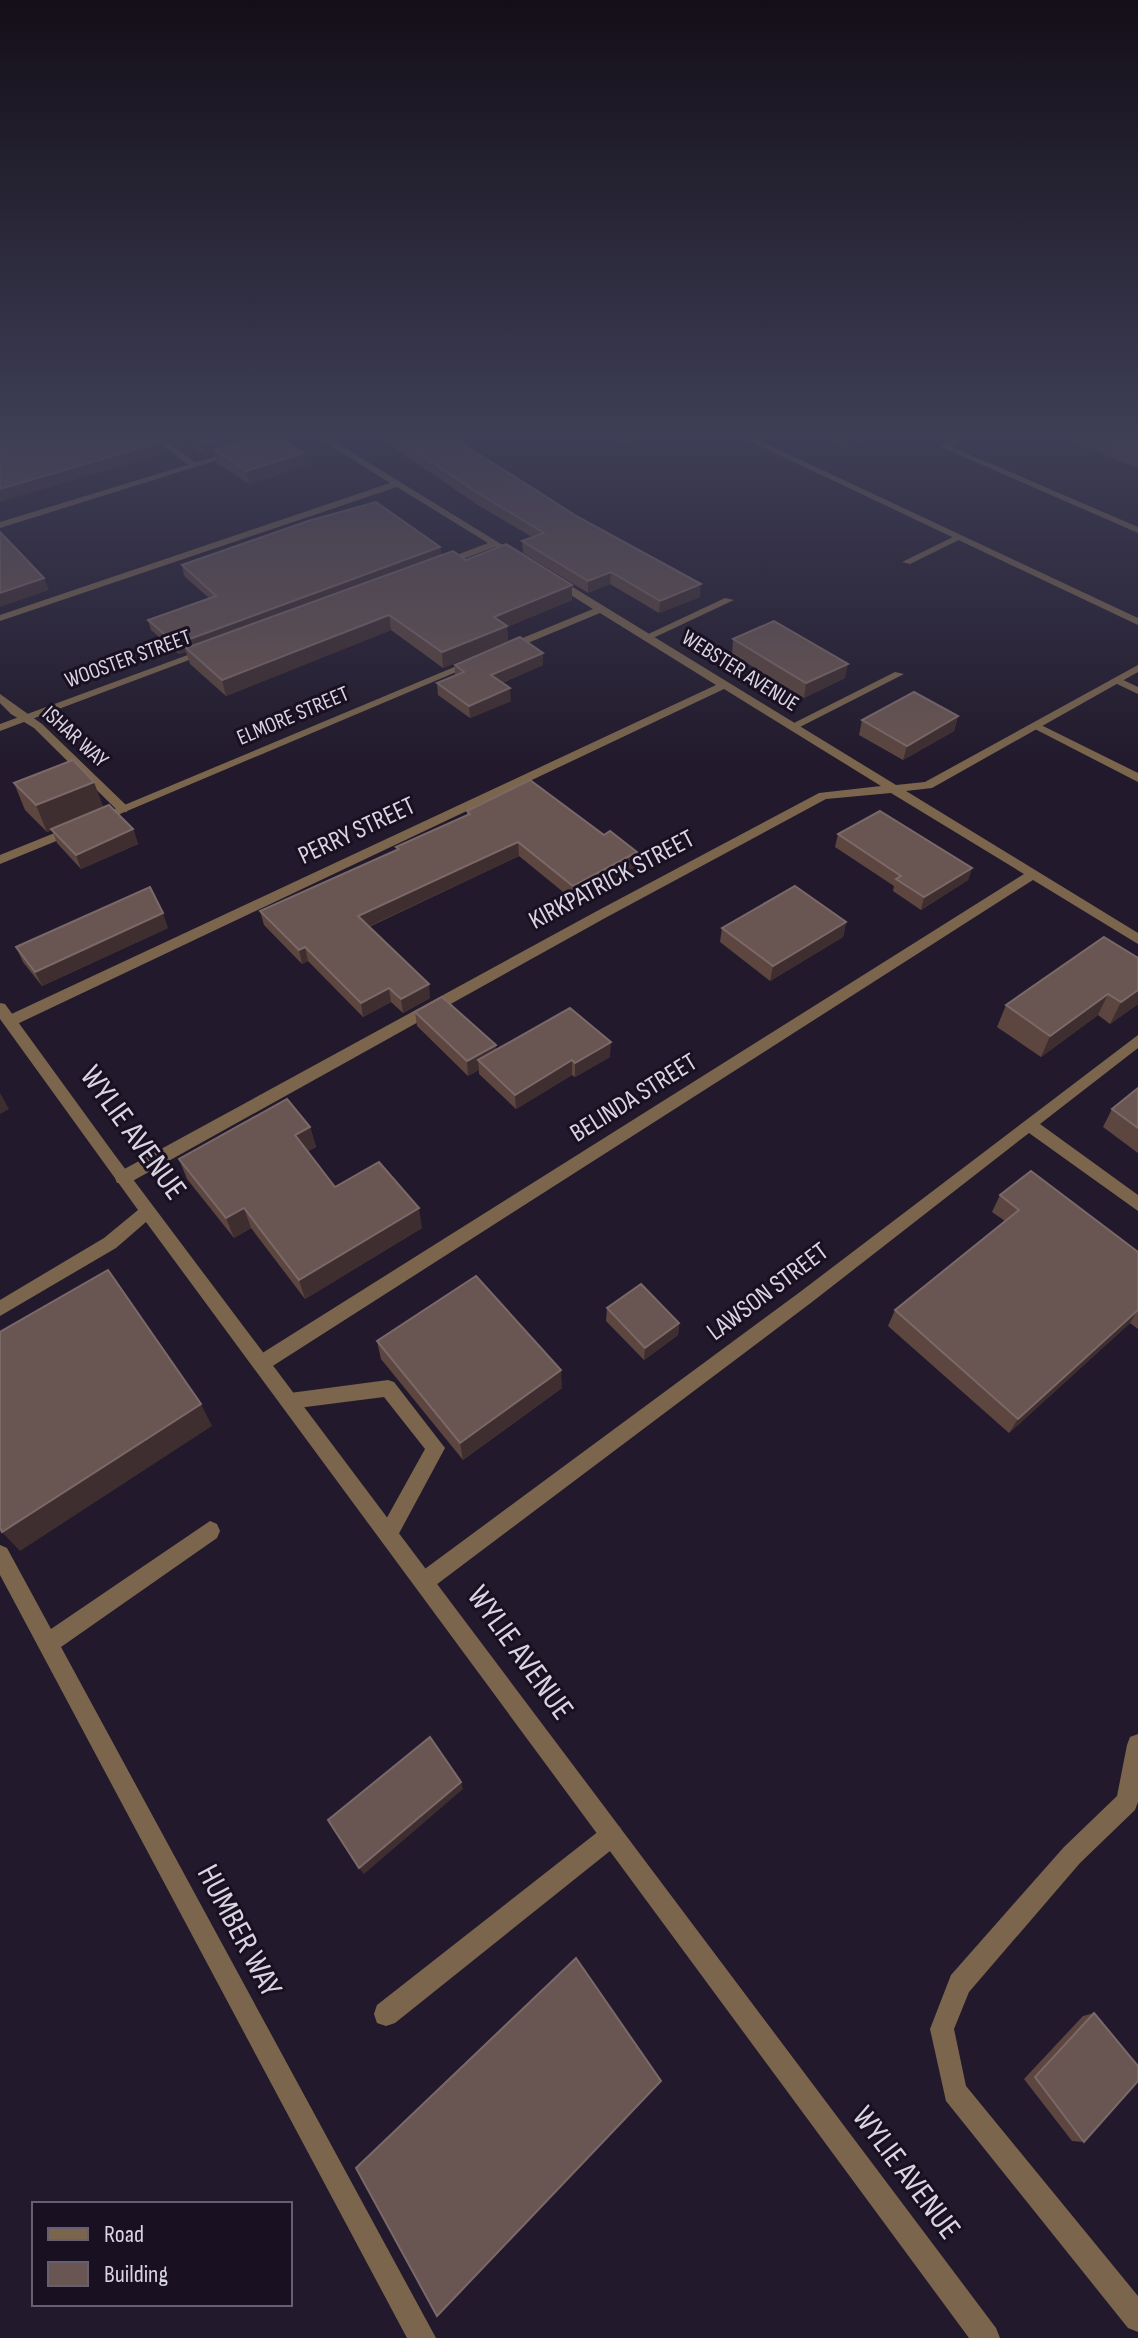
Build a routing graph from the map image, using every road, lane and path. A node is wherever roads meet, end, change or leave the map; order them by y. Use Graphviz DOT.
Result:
graph roads {
  1 [pos="213,546"];
  2 [pos="489,546"];
  3 [pos="499,546"];
  4 [pos="941,546"];
  5 [pos="975,546"];
  6 [pos="907,562"];
  7 [pos="429,568"];
  8 [pos="535,568"];
  9 [pos="548,576"];
  10 [pos="729,600"];
  11 [pos="601,609"];
  12 [pos="0,618"];
  13 [pos="1138,622"];
  14 [pos="647,637"];
  15 [pos="215,648"];
  16 [pos="496,653"];
  17 [pos="483,659"];
  18 [pos="1138,668"];
  19 [pos="899,674"];
  20 [pos="1117,680"];
  21 [pos="724,685"];
  22 [pos="1138,691"];
  23 [pos="0,697"];
  24 [pos="26,719"];
  25 [pos="1037,726"];
  26 [pos="792,727"];
  27 [pos="0,728"];
  28 [pos="1138,778"];
  29 [pos="892,788"];
  30 [pos="123,809"];
  31 [pos="0,860"];
  32 [pos="1032,875"];
  33 [pos="1138,939"];
  34 [pos="5,1014"];
  35 [pos="1138,1040"];
  36 [pos="1030,1125"];
  37 [pos="123,1178"];
  38 [pos="1138,1204"];
  39 [pos="148,1211"];
  40 [pos="0,1309"];
  41 [pos="262,1363"];
  42 [pos="290,1401"];
  43 [pos="210,1531"];
  44 [pos="389,1532"];
  45 [pos="0,1555"];
  46 [pos="425,1581"];
  47 [pos="48,1643"];
  48 [pos="1138,1745"];
  49 [pos="1132,1807"];
  50 [pos="612,1835"];
  51 [pos="386,2014"];
  52 [pos="1138,2318"];
  53 [pos="422,2338"];
  54 [pos="986,2338"];
  1 -- 12 [label="street"];
  2 -- 7 [label="street"];
  3 -- 8 [label="street"];
  4 -- 6 [label="street"];
  5 -- 13 [label="street"];
  9 -- 11 [label="street, WEBSTER AVENUE"];
  10 -- 14 [label="street"];
  11 -- 14 [label="street, WEBSTER AVENUE"];
  11 -- 16 [label="street"];
  14 -- 21 [label="street, WEBSTER AVENUE"];
  15 -- 24 [label="street, WOOSTER STREET"];
  17 -- 30 [label="street, ELMORE STREET"];
  18 -- 20 [label="street, KIRKPATRICK STREET"];
  19 -- 26 [label="street"];
  20 -- 22 [label="street"];
  20 -- 25 [label="street, KIRKPATRICK STREET"];
  21 -- 26 [label="street, WEBSTER AVENUE"];
  21 -- 34 [label="street, PERRY STREET"];
  23 -- 24 [label="street, ISHAR WAY"];
  24 -- 27 [label="street, WOOSTER STREET"];
  24 -- 30 [label="street, ISHAR WAY"];
  25 -- 28 [label="street"];
  25 -- 29 [label="street, KIRKPATRICK STREET"];
  26 -- 29 [label="street, WEBSTER AVENUE"];
  29 -- 32 [label="street, WEBSTER AVENUE"];
  29 -- 37 [label="street, KIRKPATRICK STREET"];
  30 -- 31 [label="street, ELMORE STREET"];
  32 -- 33 [label="street, WEBSTER AVENUE"];
  32 -- 41 [label="street, BELINDA STREET"];
  34 -- 37 [label="street, WYLIE AVENUE"];
  35 -- 36 [label="street, LAWSON STREET"];
  36 -- 38 [label="street"];
  36 -- 46 [label="street, LAWSON STREET"];
  37 -- 39 [label="street, WYLIE AVENUE"];
  39 -- 40 [label="street"];
  39 -- 41 [label="street, WYLIE AVENUE"];
  41 -- 42 [label="street, WYLIE AVENUE"];
  42 -- 44 [label="street, WYLIE AVENUE"];
  42 -- 44 [label="street"];
  43 -- 47 [label="street"];
  44 -- 46 [label="street, WYLIE AVENUE"];
  45 -- 47 [label="street, HUMBER WAY"];
  46 -- 50 [label="street, WYLIE AVENUE"];
  47 -- 53 [label="street, HUMBER WAY"];
  48 -- 49 [label="street"];
  49 -- 52 [label="street"];
  50 -- 51 [label="street"];
  50 -- 54 [label="street, WYLIE AVENUE"];
}
